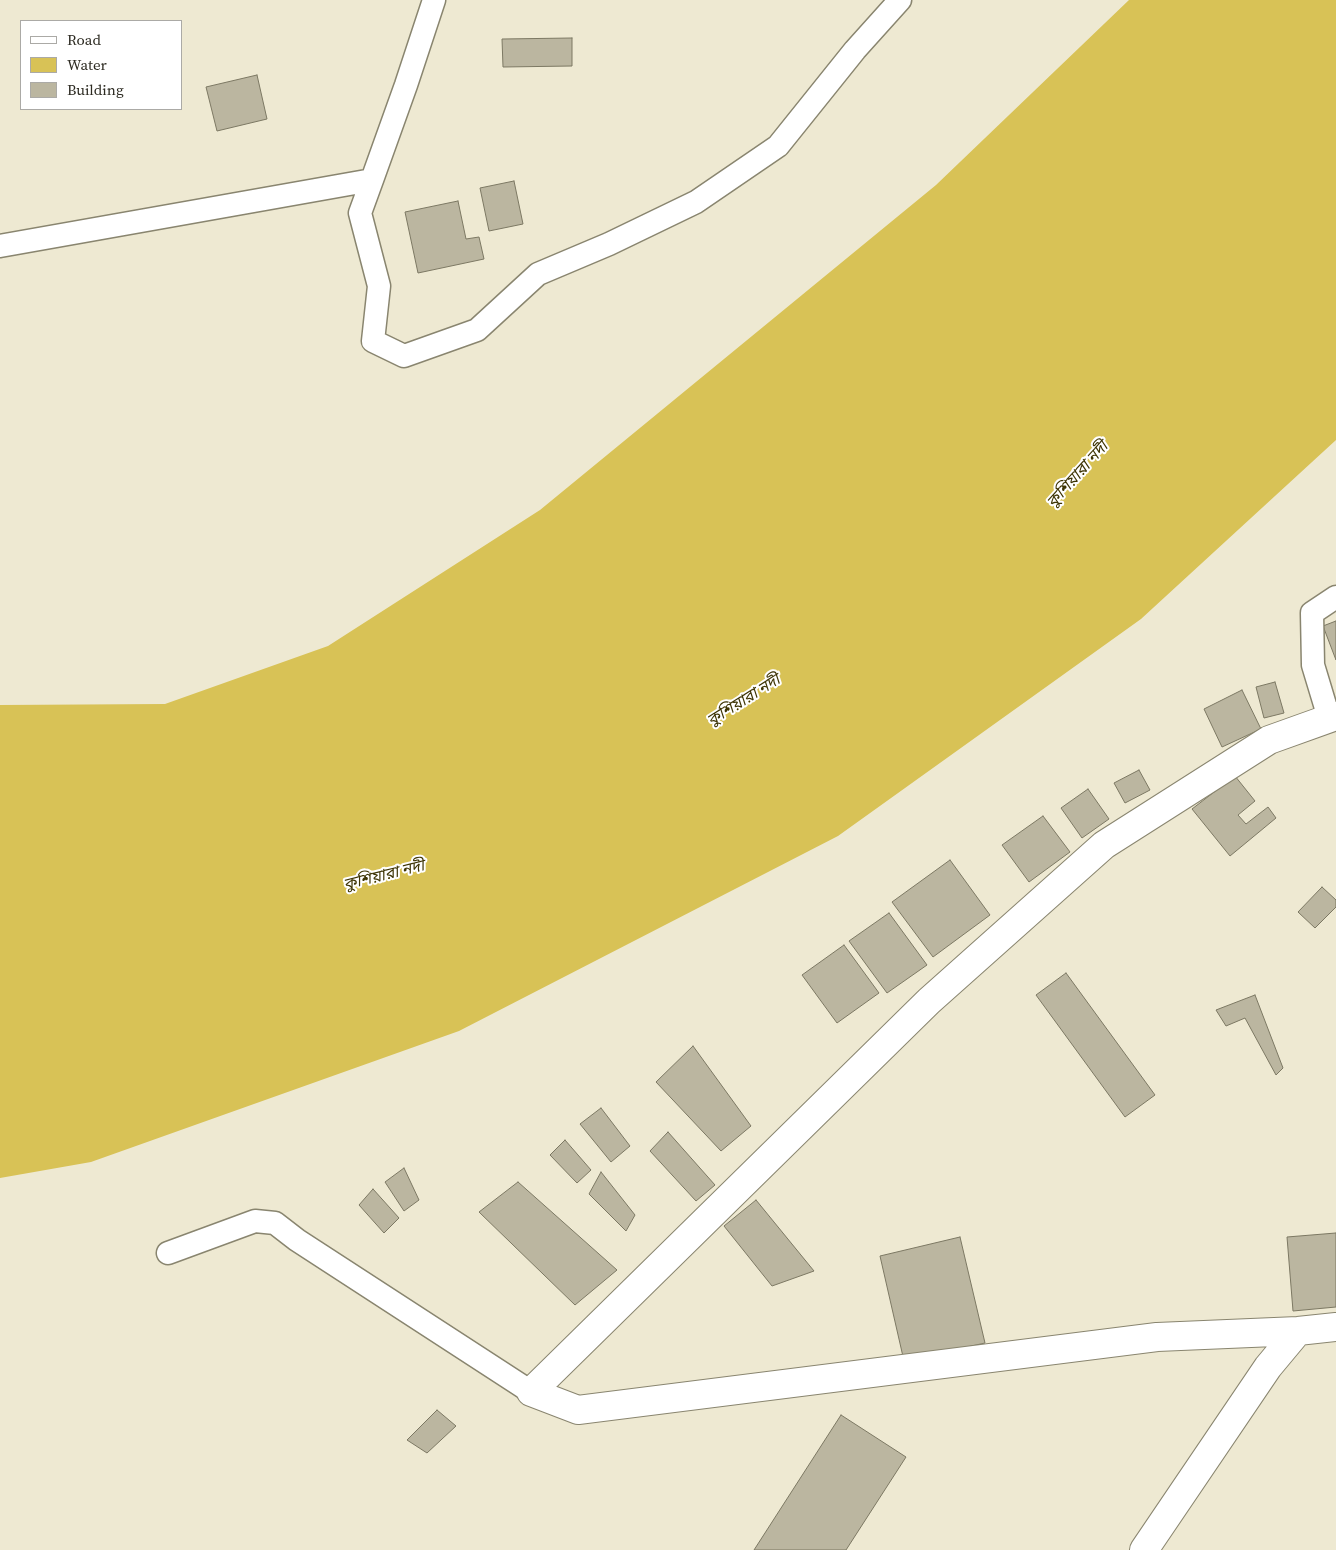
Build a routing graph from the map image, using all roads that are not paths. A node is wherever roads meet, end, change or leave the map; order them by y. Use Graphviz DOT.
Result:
graph roads {
  1 [pos="434,0"];
  2 [pos="900,0"];
  3 [pos="372,180"];
  4 [pos="0,246"];
  5 [pos="1336,597"];
  6 [pos="1333,717"];
  7 [pos="168,1253"];
  8 [pos="1336,1327"];
  9 [pos="1298,1331"];
  10 [pos="531,1392"];
  11 [pos="1144,1550"];
  1 -- 3 [label="street"];
  2 -- 3 [label="street"];
  3 -- 4 [label="street"];
  5 -- 6 [label="street"];
  6 -- 10 [label="street"];
  7 -- 10 [label="street"];
  8 -- 9 [label="street"];
  9 -- 10 [label="street"];
  9 -- 11 [label="street"];
}
